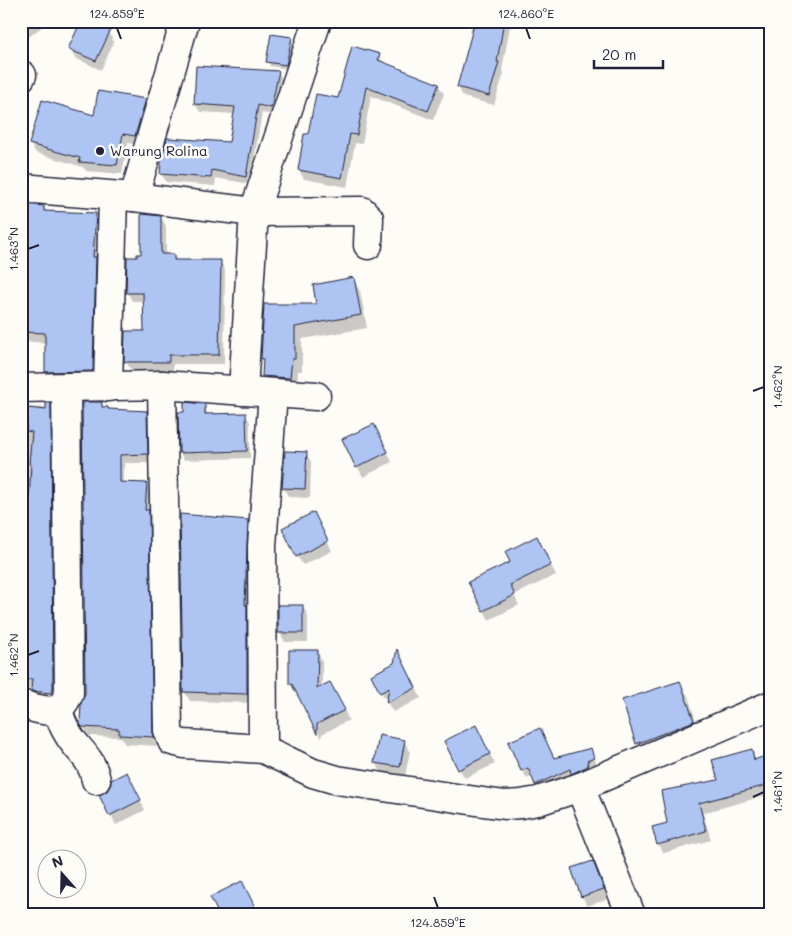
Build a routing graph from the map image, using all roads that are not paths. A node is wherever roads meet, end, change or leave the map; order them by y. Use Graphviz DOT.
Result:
graph roads {
  1 [pos="185,21"];
  2 [pos="317,21"];
  3 [pos="21,188"];
  4 [pos="123,196"];
  5 [pos="254,212"];
  6 [pos="368,245"];
  7 [pos="162,385"];
  8 [pos="108,387"];
  9 [pos="21,388"];
  10 [pos="66,388"];
  11 [pos="243,392"];
  12 [pos="273,393"];
  13 [pos="316,396"];
  14 [pos="21,704"];
  15 [pos="771,705"];
  16 [pos="58,710"];
  17 [pos="262,749"];
  18 [pos="96,780"];
  19 [pos="580,787"];
  20 [pos="631,915"];
  1 -- 4 [label="street"];
  2 -- 5 [label="street"];
  3 -- 4 [label="street"];
  4 -- 5 [label="street"];
  4 -- 8 [label="street"];
  5 -- 6 [label="street"];
  5 -- 11 [label="street"];
  7 -- 8 [label="street"];
  7 -- 11 [label="street"];
  7 -- 17 [label="street"];
  8 -- 10 [label="street"];
  9 -- 10 [label="street"];
  10 -- 16 [label="street"];
  11 -- 12 [label="street"];
  12 -- 13 [label="street"];
  12 -- 17 [label="street"];
  14 -- 16 [label="street"];
  15 -- 19 [label="street"];
  16 -- 18 [label="street"];
  17 -- 19 [label="street"];
  19 -- 20 [label="street"];
}
